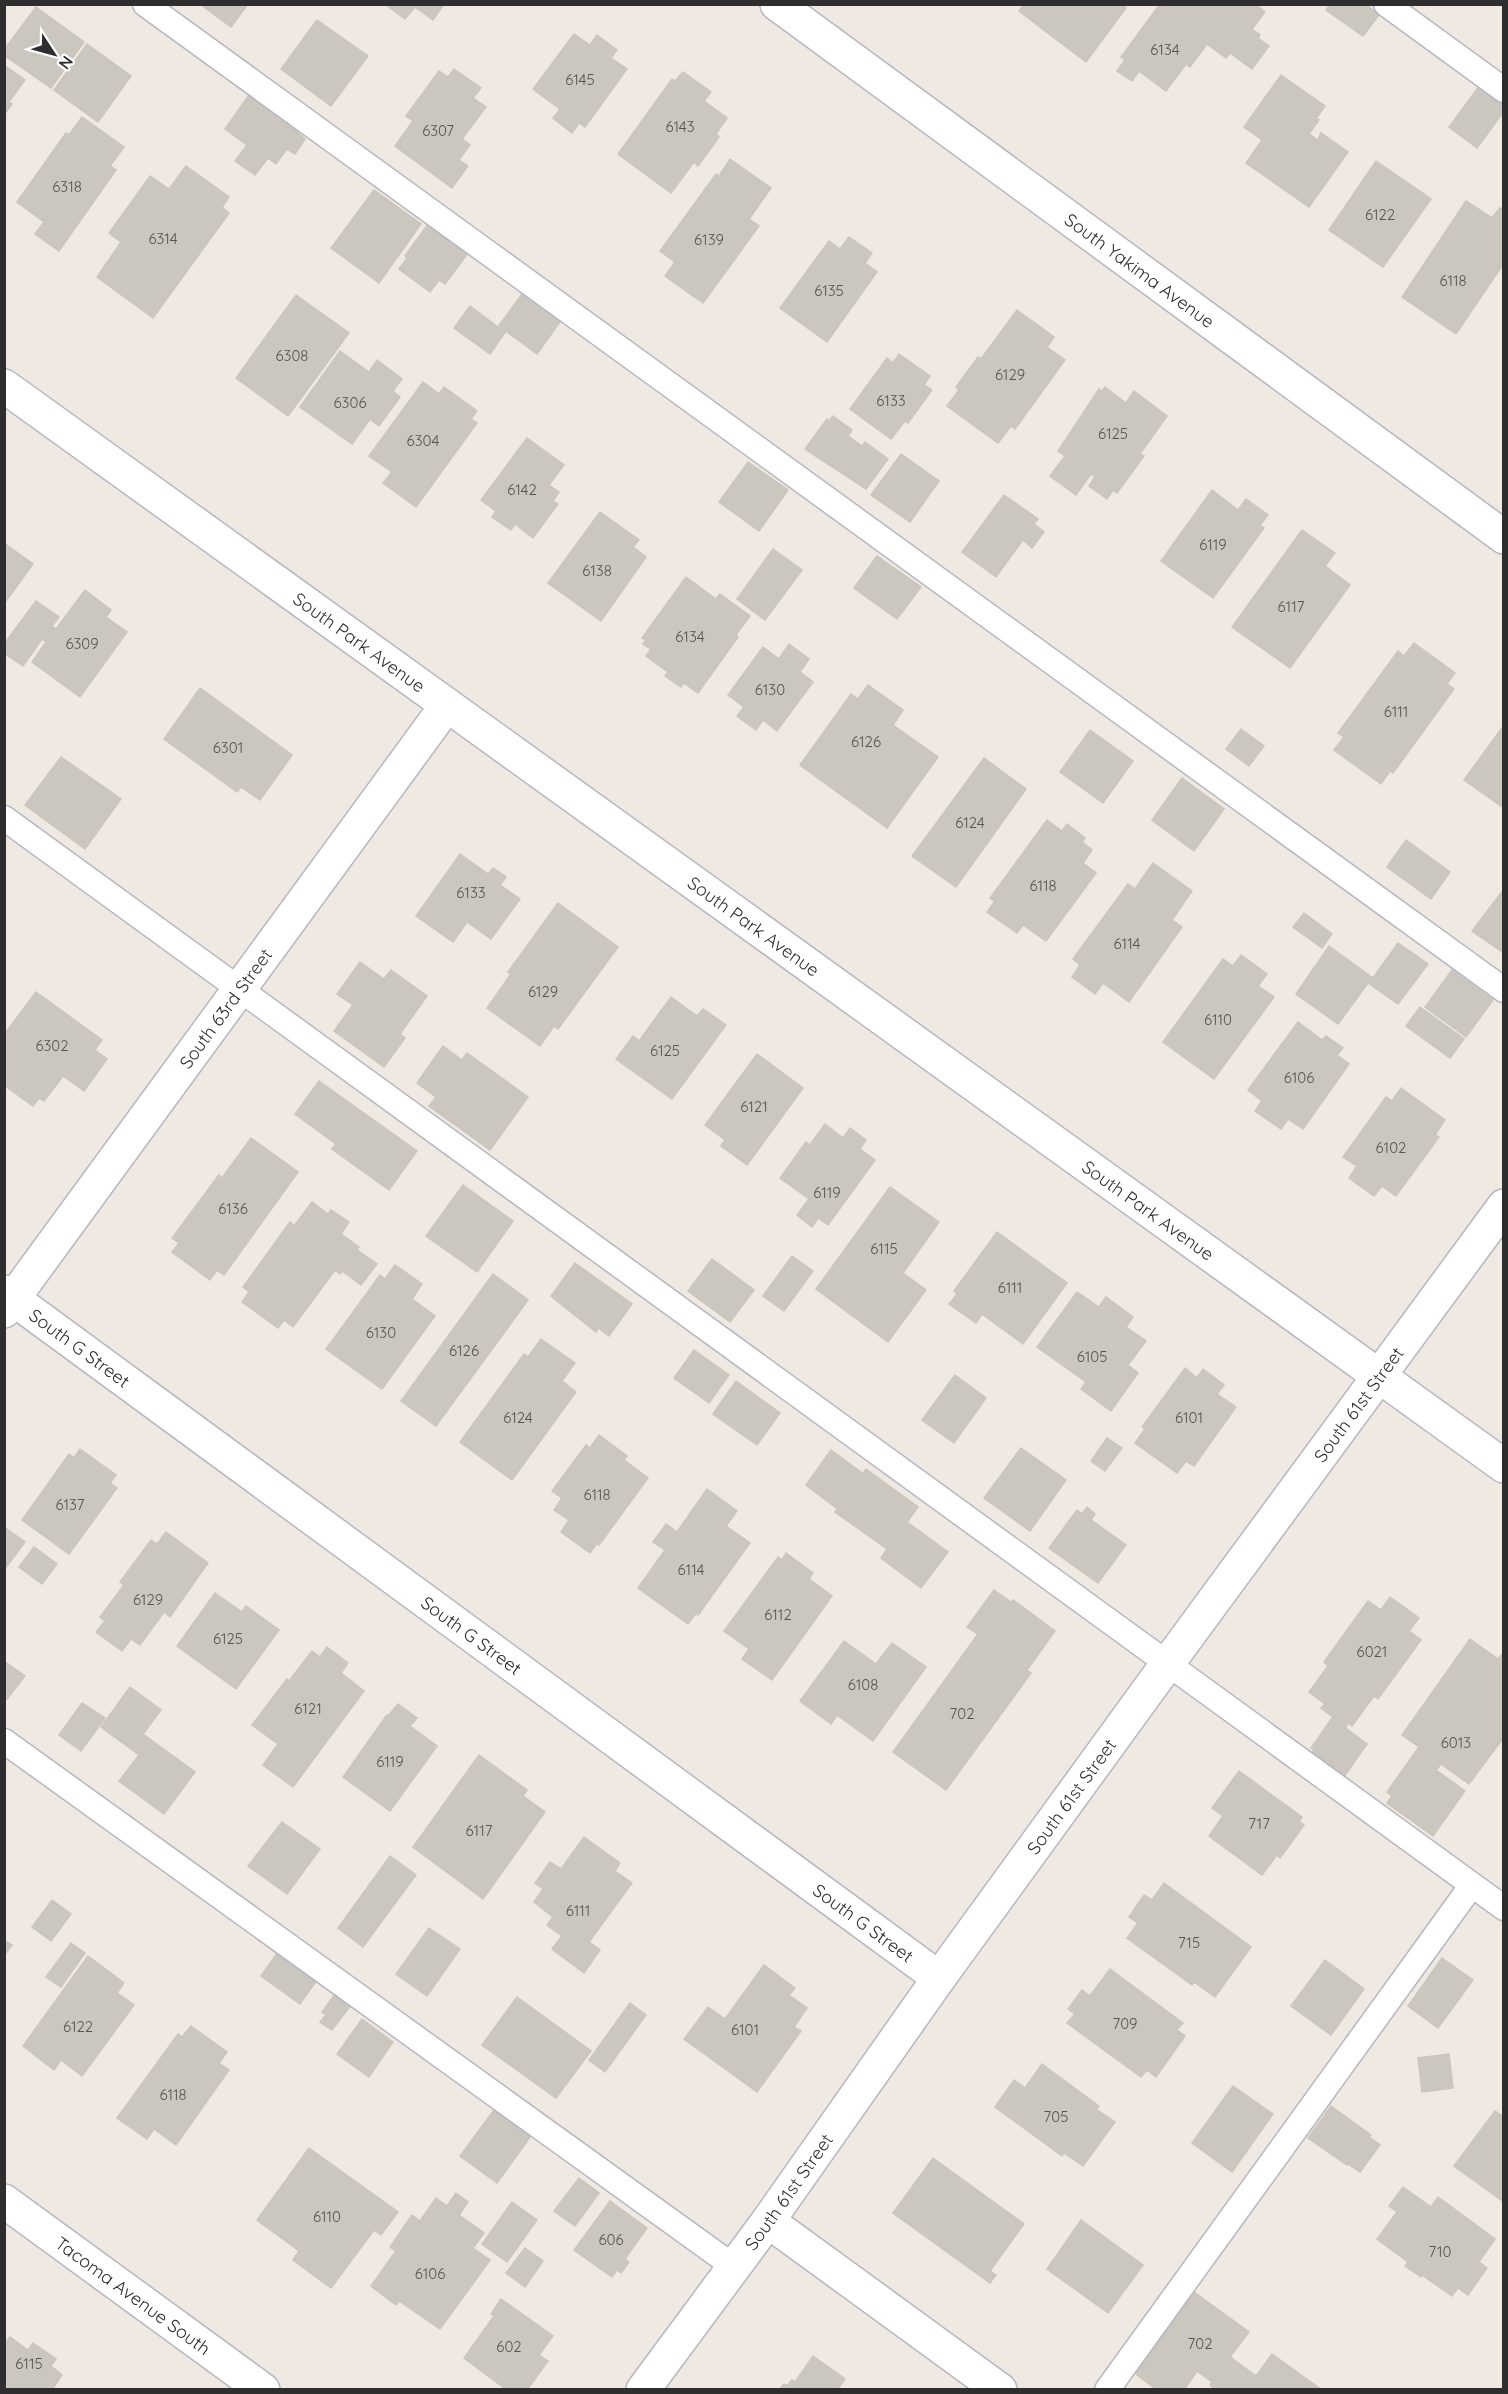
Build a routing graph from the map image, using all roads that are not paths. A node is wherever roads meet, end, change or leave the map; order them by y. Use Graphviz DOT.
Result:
graph roads {
  1 [pos="145,4"];
  2 [pos="777,4"];
  3 [pos="1386,4"];
  4 [pos="1503,90"];
  5 [pos="4,386"];
  6 [pos="1503,537"];
  7 [pos="447,705"];
  8 [pos="4,818"];
  9 [pos="240,989"];
  10 [pos="1503,990"];
  11 [pos="1503,1206"];
  12 [pos="7,1300"];
  13 [pos="1378,1376"];
  14 [pos="1503,1466"];
  15 [pos="1168,1663"];
  16 [pos="4,1740"];
  17 [pos="1472,1884"];
  18 [pos="1503,1908"];
  19 [pos="939,1978"];
  20 [pos="4,2201"];
  21 [pos="768,2221"];
  22 [pos="733,2266"];
  23 [pos="263,2390"];
  24 [pos="643,2390"];
  25 [pos="1000,2390"];
  26 [pos="1107,2390"];
  1 -- 10 [label="lane"];
  2 -- 6 [label="street, South Yakima Avenue"];
  3 -- 4 [label="lane"];
  5 -- 7 [label="street, South Park Avenue"];
  7 -- 9 [label="street, South 63rd Street"];
  7 -- 13 [label="street, South Park Avenue"];
  8 -- 9 [label="lane"];
  9 -- 12 [label="street, South 63rd Street"];
  9 -- 15 [label="lane"];
  11 -- 13 [label="street, South 61st Street"];
  12 -- 19 [label="street, South G Street"];
  13 -- 14 [label="street, South Park Avenue"];
  13 -- 15 [label="street, South 61st Street"];
  15 -- 17 [label="lane"];
  15 -- 19 [label="street, South 61st Street"];
  16 -- 22 [label="lane"];
  17 -- 18 [label="lane"];
  17 -- 26 [label="lane"];
  19 -- 21 [label="street, South 61st Street"];
  20 -- 23 [label="street, Tacoma Avenue South"];
  21 -- 22 [label="street, South 61st Street"];
  21 -- 25 [label="street"];
  22 -- 24 [label="street, South 61st Street"];
}
